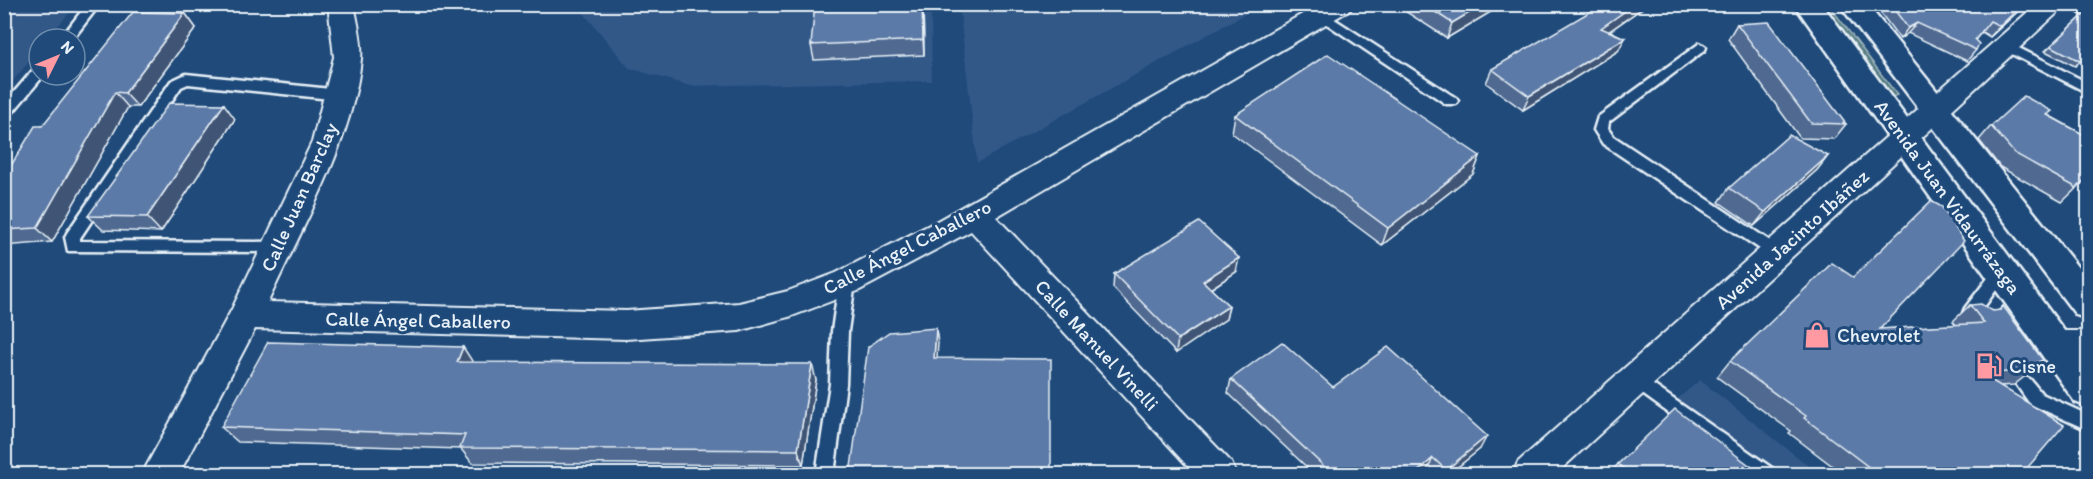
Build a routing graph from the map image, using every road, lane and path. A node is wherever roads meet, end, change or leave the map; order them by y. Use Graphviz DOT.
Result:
graph roads {
  1 [pos="94,4"];
  2 [pos="341,4"];
  3 [pos="1807,4"];
  4 [pos="1852,4"];
  5 [pos="2054,4"];
  6 [pos="2071,4"];
  7 [pos="1331,10"];
  8 [pos="2088,13"];
  9 [pos="76,27"];
  10 [pos="1874,33"];
  11 [pos="1830,35"];
  12 [pos="2007,46"];
  13 [pos="1700,47"];
  14 [pos="27,86"];
  15 [pos="2088,88"];
  16 [pos="340,95"];
  17 [pos="1451,101"];
  18 [pos="1935,111"];
  19 [pos="4,114"];
  20 [pos="1905,138"];
  21 [pos="975,215"];
  22 [pos="278,248"];
  23 [pos="1777,253"];
  24 [pos="2002,270"];
  25 [pos="847,282"];
  26 [pos="2088,305"];
  27 [pos="245,315"];
  28 [pos="1976,319"];
  29 [pos="2072,345"];
  30 [pos="1636,381"];
  31 [pos="2024,384"];
  32 [pos="2088,391"];
  33 [pos="2088,423"];
  34 [pos="160,474"];
  35 [pos="825,474"];
  36 [pos="1218,474"];
  37 [pos="1531,474"];
  38 [pos="1766,474"];
  1 -- 9 [label="lane"];
  2 -- 16 [label="street, Calle Juan Barclay"];
  3 -- 11 [label="main road, Avenida Juan Vidaurrázaga"];
  4 -- 10 [label="main road, Avenida Juan Vidaurrázaga"];
  5 -- 12 [label="street, Avenida Jacinto Ibáñez"];
  6 -- 8 [label="lane"];
  7 -- 17 [label="lane"];
  7 -- 21 [label="street, Calle Ángel Caballero"];
  10 -- 11 [label="main road"];
  10 -- 18 [label="main road, Avenida Juan Vidaurrázaga"];
  11 -- 20 [label="main road, Avenida Juan Vidaurrázaga"];
  12 -- 15 [label="lane"];
  12 -- 18 [label="street, Avenida Jacinto Ibáñez"];
  13 -- 23 [label="lane"];
  14 -- 19 [label="lane"];
  16 -- 22 [label="street, Calle Juan Barclay"];
  16 -- 22 [label="lane"];
  18 -- 20 [label="street, Avenida Jacinto Ibáñez"];
  18 -- 26 [label="main road, Avenida Juan Vidaurrázaga"];
  20 -- 23 [label="street, Avenida Jacinto Ibáñez"];
  20 -- 24 [label="main road, Avenida Juan Vidaurrázaga"];
  21 -- 25 [label="street, Calle Ángel Caballero"];
  21 -- 36 [label="street, Calle Manuel Vinelli"];
  22 -- 27 [label="street, Calle Juan Barclay"];
  23 -- 30 [label="street, Avenida Jacinto Ibáñez"];
  24 -- 28 [label="lane"];
  24 -- 29 [label="main road, Avenida Juan Vidaurrázaga"];
  25 -- 27 [label="street, Calle Ángel Caballero"];
  25 -- 35 [label="lane"];
  27 -- 34 [label="street, Calle Juan Barclay"];
  29 -- 32 [label="main road, Avenida Juan Vidaurrázaga"];
  30 -- 37 [label="street, Avenida Jacinto Ibáñez"];
  30 -- 38 [label="lane"];
  31 -- 33 [label="lane"];
}
